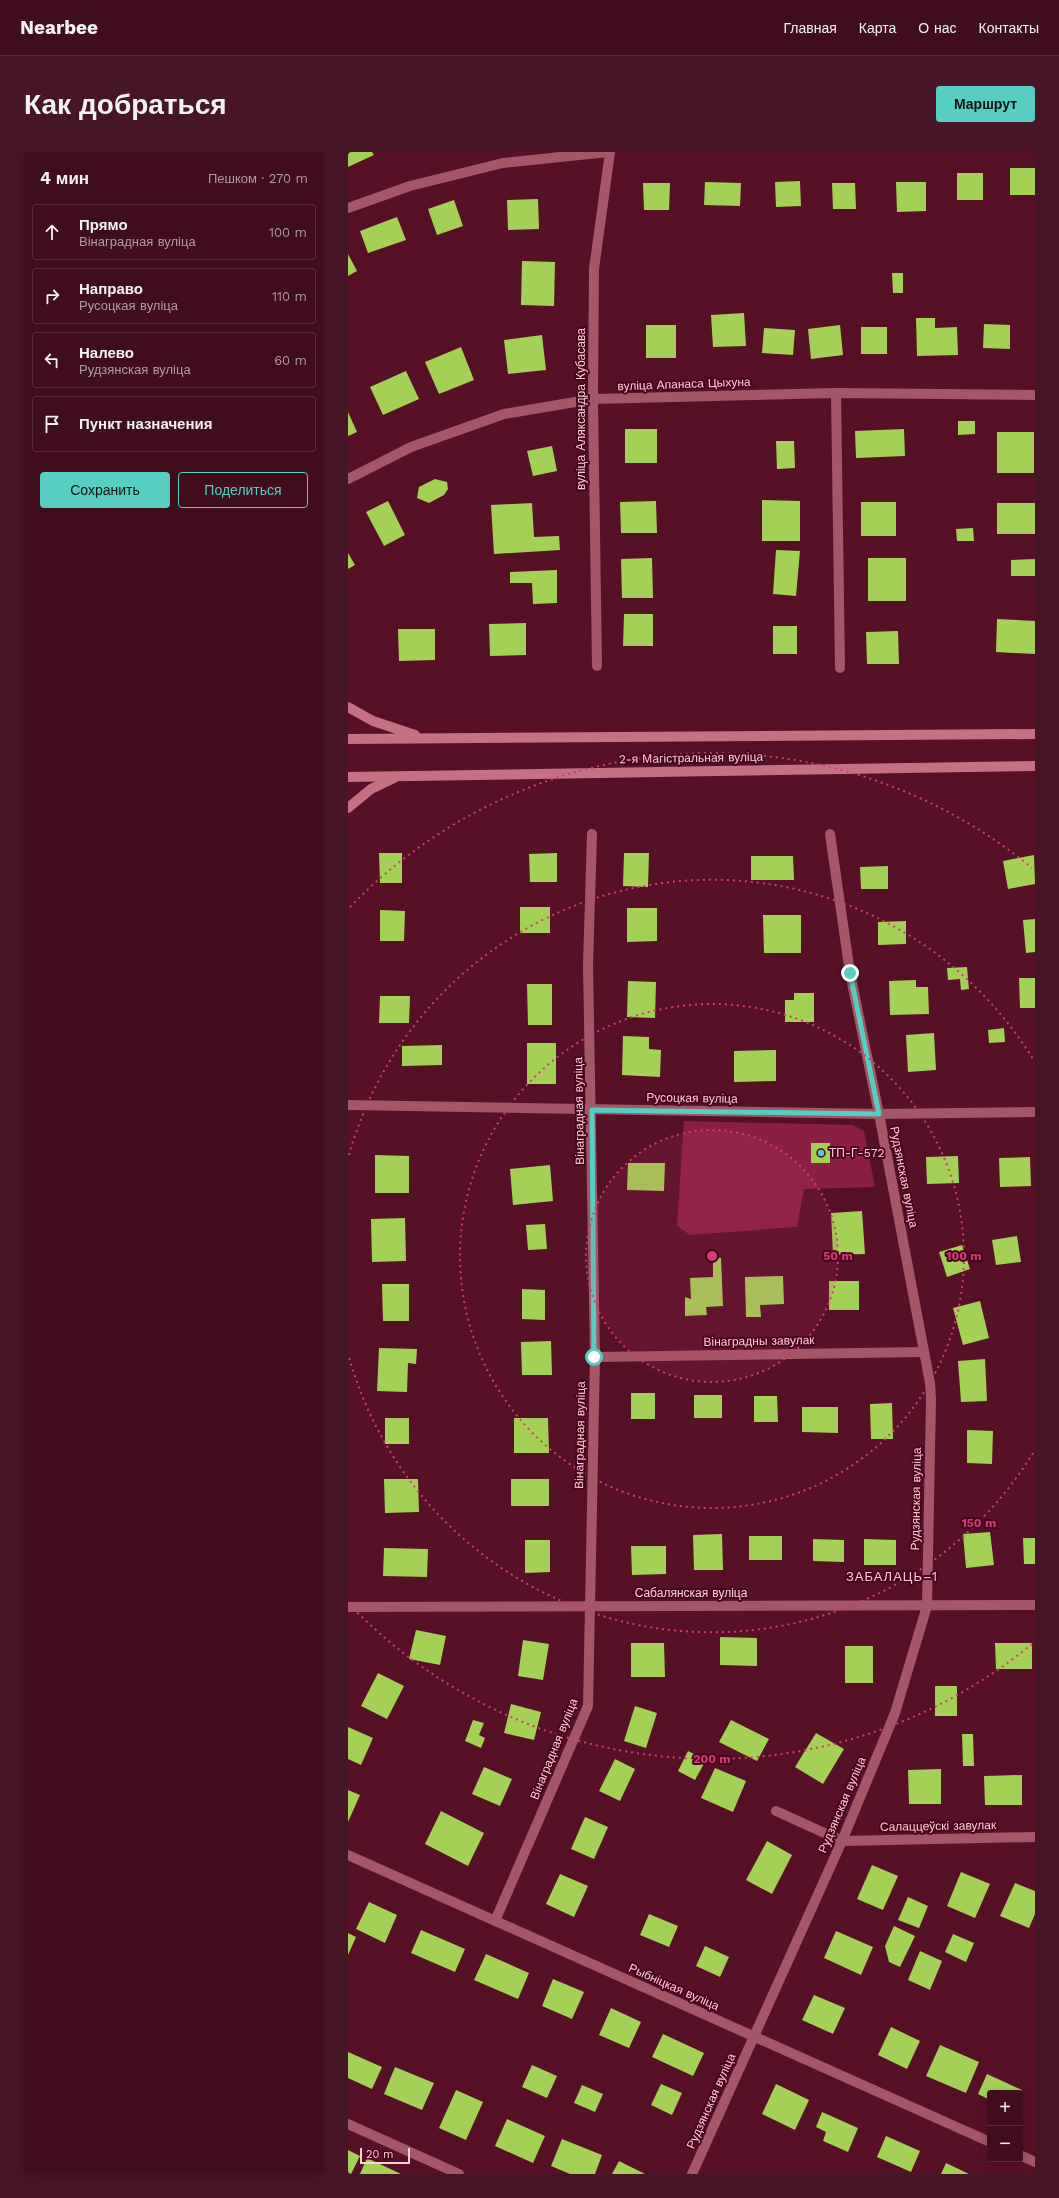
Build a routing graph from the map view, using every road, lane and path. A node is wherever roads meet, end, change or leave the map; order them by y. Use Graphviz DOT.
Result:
graph roads {
  1 [pos="609,152"];
  2 [pos="348,208"];
  3 [pos="836,393"];
  4 [pos="1035,394"];
  5 [pos="593,399"];
  6 [pos="348,479"];
  7 [pos="597,666"];
  8 [pos="840,668"];
  9 [pos="348,707"];
  10 [pos="1035,734"];
  11 [pos="422,738"];
  12 [pos="348,739"];
  13 [pos="1035,766"];
  14 [pos="398,776"];
  15 [pos="348,777"];
  16 [pos="348,808"];
  17 [pos="592,834"];
  18 [pos="830,834"];
  19 [pos="348,1105"];
  20 [pos="592,1110"];
  21 [pos="1035,1112"];
  22 [pos="879,1114"];
  23 [pos="923,1352"];
  24 [pos="594,1357"];
  25 [pos="927,1606"];
  26 [pos="1035,1606"];
  27 [pos="348,1607"];
  28 [pos="589,1607"];
  29 [pos="776,1811"];
  30 [pos="1035,1837"];
  31 [pos="842,1840"];
  32 [pos="348,1855"];
  33 [pos="495,1921"];
  34 [pos="754,2036"];
  35 [pos="348,2124"];
  36 [pos="987,2141"];
  37 [pos="1023,2156"];
  38 [pos="1035,2162"];
  39 [pos="459,2174"];
  40 [pos="692,2174"];
  1 -- 2 [label="street"];
  1 -- 5 [label="street, вуліца Аляксандра Кубасава"];
  3 -- 4 [label="street, вуліца Апанаса Цыхуна"];
  3 -- 5 [label="street, вуліца Апанаса Цыхуна"];
  3 -- 8 [label="street"];
  5 -- 6 [label="street, вуліца Апанаса Цыхуна"];
  5 -- 7 [label="street, вуліца Аляксандра Кубасава"];
  9 -- 11 [label="main road"];
  10 -- 11 [label="main road, 2-я Магістральная вуліца"];
  11 -- 12 [label="main road, 2-я Магістральная вуліца"];
  13 -- 14 [label="main road, 2-я Магістральная вуліца"];
  14 -- 15 [label="main road, 2-я Магістральная вуліца"];
  14 -- 16 [label="main road"];
  17 -- 20 [label="street, Вінаградная вуліца"];
  18 -- 22 [label="street, Рудзянская вуліца"];
  19 -- 20 [label="street, Русоцкая вуліца"];
  20 -- 22 [label="street, Русоцкая вуліца"];
  20 -- 24 [label="street, Вінаградная вуліца"];
  21 -- 22 [label="street, Русоцкая вуліца"];
  22 -- 23 [label="street, Рудзянская вуліца"];
  23 -- 24 [label="street, Вінаградны завулак"];
  23 -- 25 [label="street, Рудзянская вуліца"];
  24 -- 28 [label="street, Вінаградная вуліца"];
  25 -- 26 [label="street, Сабалянская вуліца"];
  25 -- 28 [label="street, Сабалянская вуліца"];
  25 -- 31 [label="street, Рудзянская вуліца"];
  27 -- 28 [label="street, Сабалянская вуліца"];
  28 -- 33 [label="street, Вінаградная вуліца"];
  29 -- 31 [label="street"];
  30 -- 31 [label="street, Салаццеўскі завулак"];
  31 -- 34 [label="street, Рудзянская вуліца"];
  32 -- 33 [label="street, Рыбніцкая вуліца"];
  33 -- 34 [label="street, Рыбніцкая вуліца"];
  34 -- 36 [label="street, Рыбніцкая вуліца"];
  34 -- 40 [label="street, Рудзянская вуліца"];
  35 -- 39 [label="street"];
  37 -- 38 [label="street"];
}
